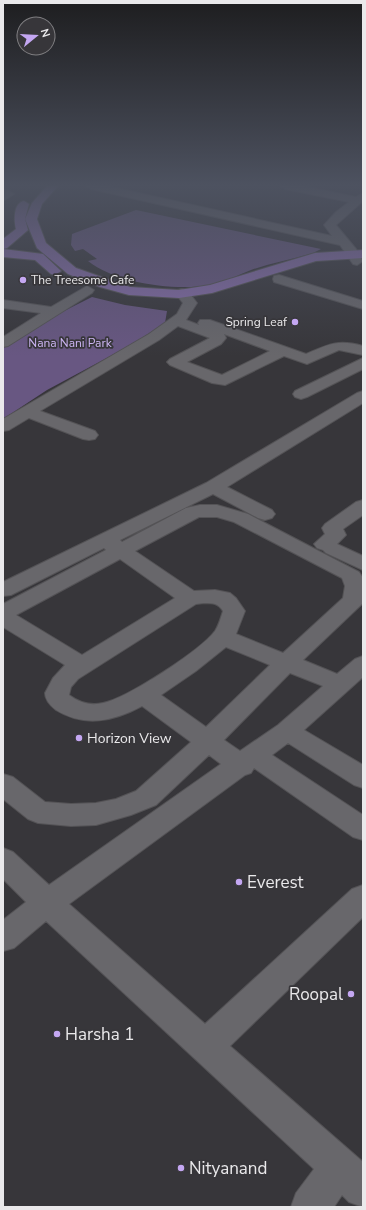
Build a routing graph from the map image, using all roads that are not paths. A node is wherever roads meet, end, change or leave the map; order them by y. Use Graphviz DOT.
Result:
graph roads {
  1 [pos="40,242"];
  2 [pos="344,242"];
  3 [pos="3,254"];
  4 [pos="54,256"];
  5 [pos="39,257"];
  6 [pos="359,257"];
  7 [pos="279,279"];
  8 [pos="87,290"];
  9 [pos="3,304"];
  10 [pos="363,305"];
  11 [pos="182,308"];
  12 [pos="3,309"];
  13 [pos="46,314"];
  14 [pos="3,335"];
  15 [pos="3,343"];
  16 [pos="282,351"];
  17 [pos="363,351"];
  18 [pos="363,363"];
  19 [pos="301,394"];
  20 [pos="363,396"];
  21 [pos="28,412"];
  22 [pos="3,426"];
  23 [pos="89,435"];
  24 [pos="213,487"];
  25 [pos="363,506"];
  26 [pos="113,544"];
  27 [pos="324,544"];
  28 [pos="363,564"];
  29 [pos="3,590"];
  30 [pos="190,598"];
  31 [pos="3,613"];
  32 [pos="3,617"];
  33 [pos="222,637"];
  34 [pos="286,663"];
  35 [pos="363,664"];
  36 [pos="82,665"];
  37 [pos="341,684"];
  38 [pos="143,694"];
  39 [pos="287,732"];
  40 [pos="208,741"];
  41 [pos="248,761"];
  42 [pos="363,778"];
  43 [pos="3,784"];
  44 [pos="363,829"];
  45 [pos="3,860"];
  46 [pos="363,898"];
  47 [pos="47,902"];
  48 [pos="3,938"];
  49 [pos="206,1046"];
  50 [pos="351,1177"];
  51 [pos="310,1207"];
  1 -- 4 [label="main road"];
  2 -- 6 [label="street"];
  3 -- 5 [label="main road"];
  4 -- 5 [label="street"];
  4 -- 11 [label="main road"];
  5 -- 8 [label="main road"];
  6 -- 7 [label="main road"];
  6 -- 11 [label="main road"];
  7 -- 10 [label="street"];
  7 -- 11 [label="main road"];
  8 -- 11 [label="main road"];
  8 -- 13 [label="street"];
  9 -- 13 [label="street"];
  11 -- 16 [label="street"];
  11 -- 16 [label="street"];
  11 -- 21 [label="street"];
  12 -- 13 [label="street"];
  13 -- 14 [label="street"];
  13 -- 15 [label="street"];
  16 -- 17 [label="street"];
  18 -- 19 [label="street"];
  20 -- 24 [label="street"];
  21 -- 22 [label="street"];
  21 -- 23 [label="street"];
  24 -- 26 [label="street"];
  24 -- 27 [label="street"];
  25 -- 27 [label="street"];
  26 -- 27 [label="street"];
  26 -- 29 [label="street"];
  26 -- 30 [label="street"];
  26 -- 31 [label="street"];
  27 -- 28 [label="street"];
  27 -- 34 [label="street"];
  30 -- 33 [label="street"];
  30 -- 36 [label="street"];
  32 -- 36 [label="street"];
  33 -- 34 [label="street"];
  33 -- 38 [label="street"];
  34 -- 37 [label="street"];
  34 -- 40 [label="street"];
  35 -- 37 [label="street"];
  36 -- 38 [label="street"];
  37 -- 39 [label="street"];
  38 -- 40 [label="street"];
  39 -- 41 [label="street"];
  39 -- 42 [label="street"];
  40 -- 41 [label="street"];
  40 -- 43 [label="street"];
  41 -- 44 [label="street"];
  41 -- 47 [label="street"];
  45 -- 47 [label="street"];
  46 -- 49 [label="street"];
  47 -- 48 [label="street"];
  47 -- 49 [label="street"];
  49 -- 50 [label="street"];
  50 -- 51 [label="street"];
}
